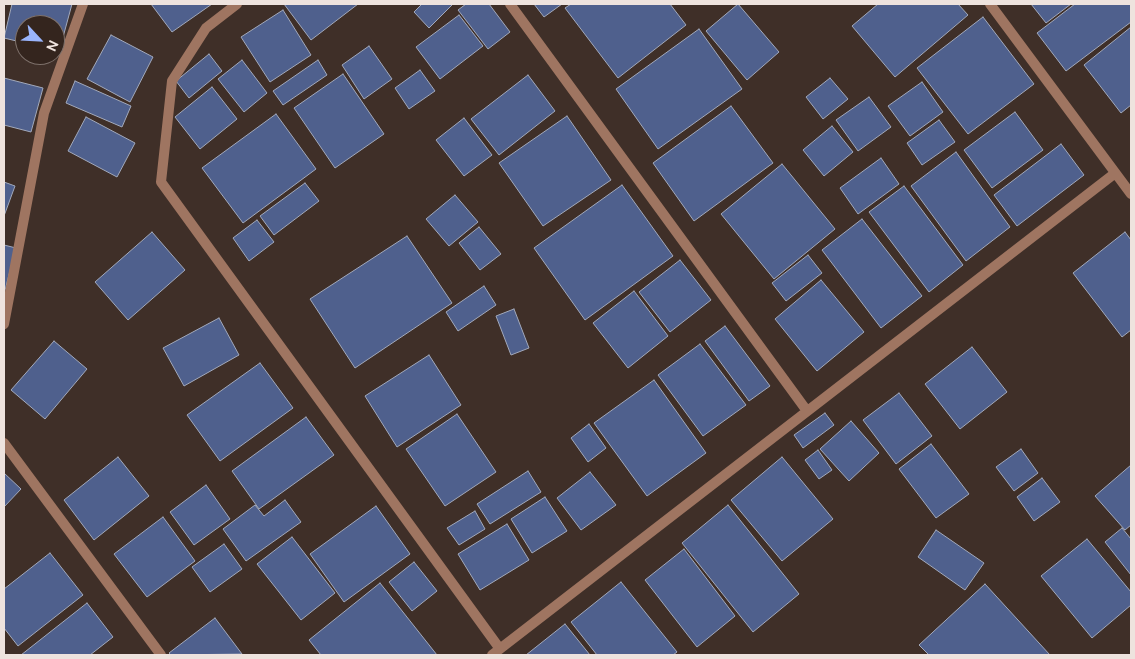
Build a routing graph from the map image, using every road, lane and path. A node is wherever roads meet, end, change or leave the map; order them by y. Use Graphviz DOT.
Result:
graph roads {
  1 [pos="83,4"];
  2 [pos="237,4"];
  3 [pos="510,4"];
  4 [pos="990,4"];
  5 [pos="1114,174"];
  6 [pos="1131,194"];
  7 [pos="4,324"];
  8 [pos="807,411"];
  9 [pos="4,443"];
  10 [pos="496,652"];
  11 [pos="161,655"];
  1 -- 7 [label="street"];
  2 -- 10 [label="street"];
  3 -- 8 [label="street"];
  4 -- 5 [label="street"];
  5 -- 6 [label="street"];
  5 -- 8 [label="street"];
  8 -- 10 [label="street"];
  9 -- 11 [label="street"];
}
